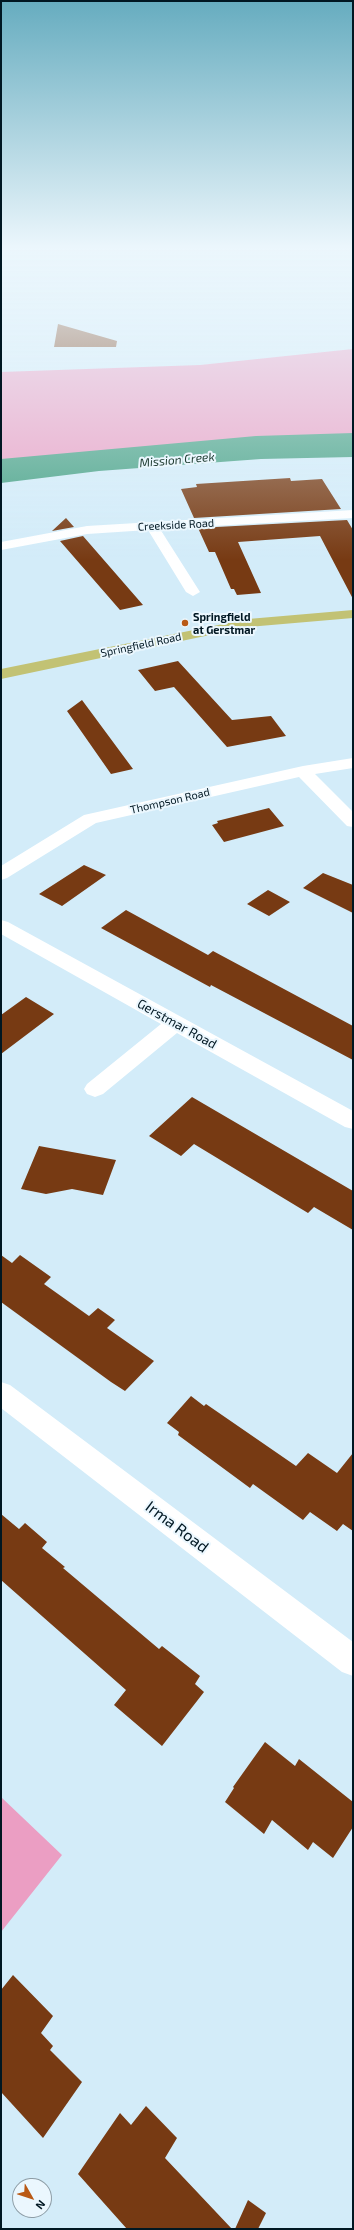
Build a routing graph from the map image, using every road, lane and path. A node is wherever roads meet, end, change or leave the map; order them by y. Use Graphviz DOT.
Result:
graph roads {
  1 [pos="353,514"];
  2 [pos="152,527"];
  3 [pos="1,546"];
  4 [pos="193,592"];
  5 [pos="353,614"];
  6 [pos="1,674"];
  7 [pos="353,763"];
  8 [pos="303,770"];
  9 [pos="353,822"];
  10 [pos="1,874"];
  11 [pos="1,926"];
  12 [pos="176,1023"];
  13 [pos="95,1089"];
  14 [pos="353,1121"];
  15 [pos="1,1394"];
  16 [pos="353,1661"];
  1 -- 2 [label="street, Creekside Road"];
  2 -- 3 [label="street, Creekside Road"];
  2 -- 4 [label="street"];
  5 -- 6 [label="main road, Springfield Road"];
  7 -- 8 [label="street, Thompson Road"];
  8 -- 9 [label="street"];
  8 -- 10 [label="street, Thompson Road"];
  11 -- 12 [label="street, Gerstmar Road"];
  12 -- 13 [label="street"];
  12 -- 14 [label="street, Gerstmar Road"];
  15 -- 16 [label="street, Irma Road"];
}
